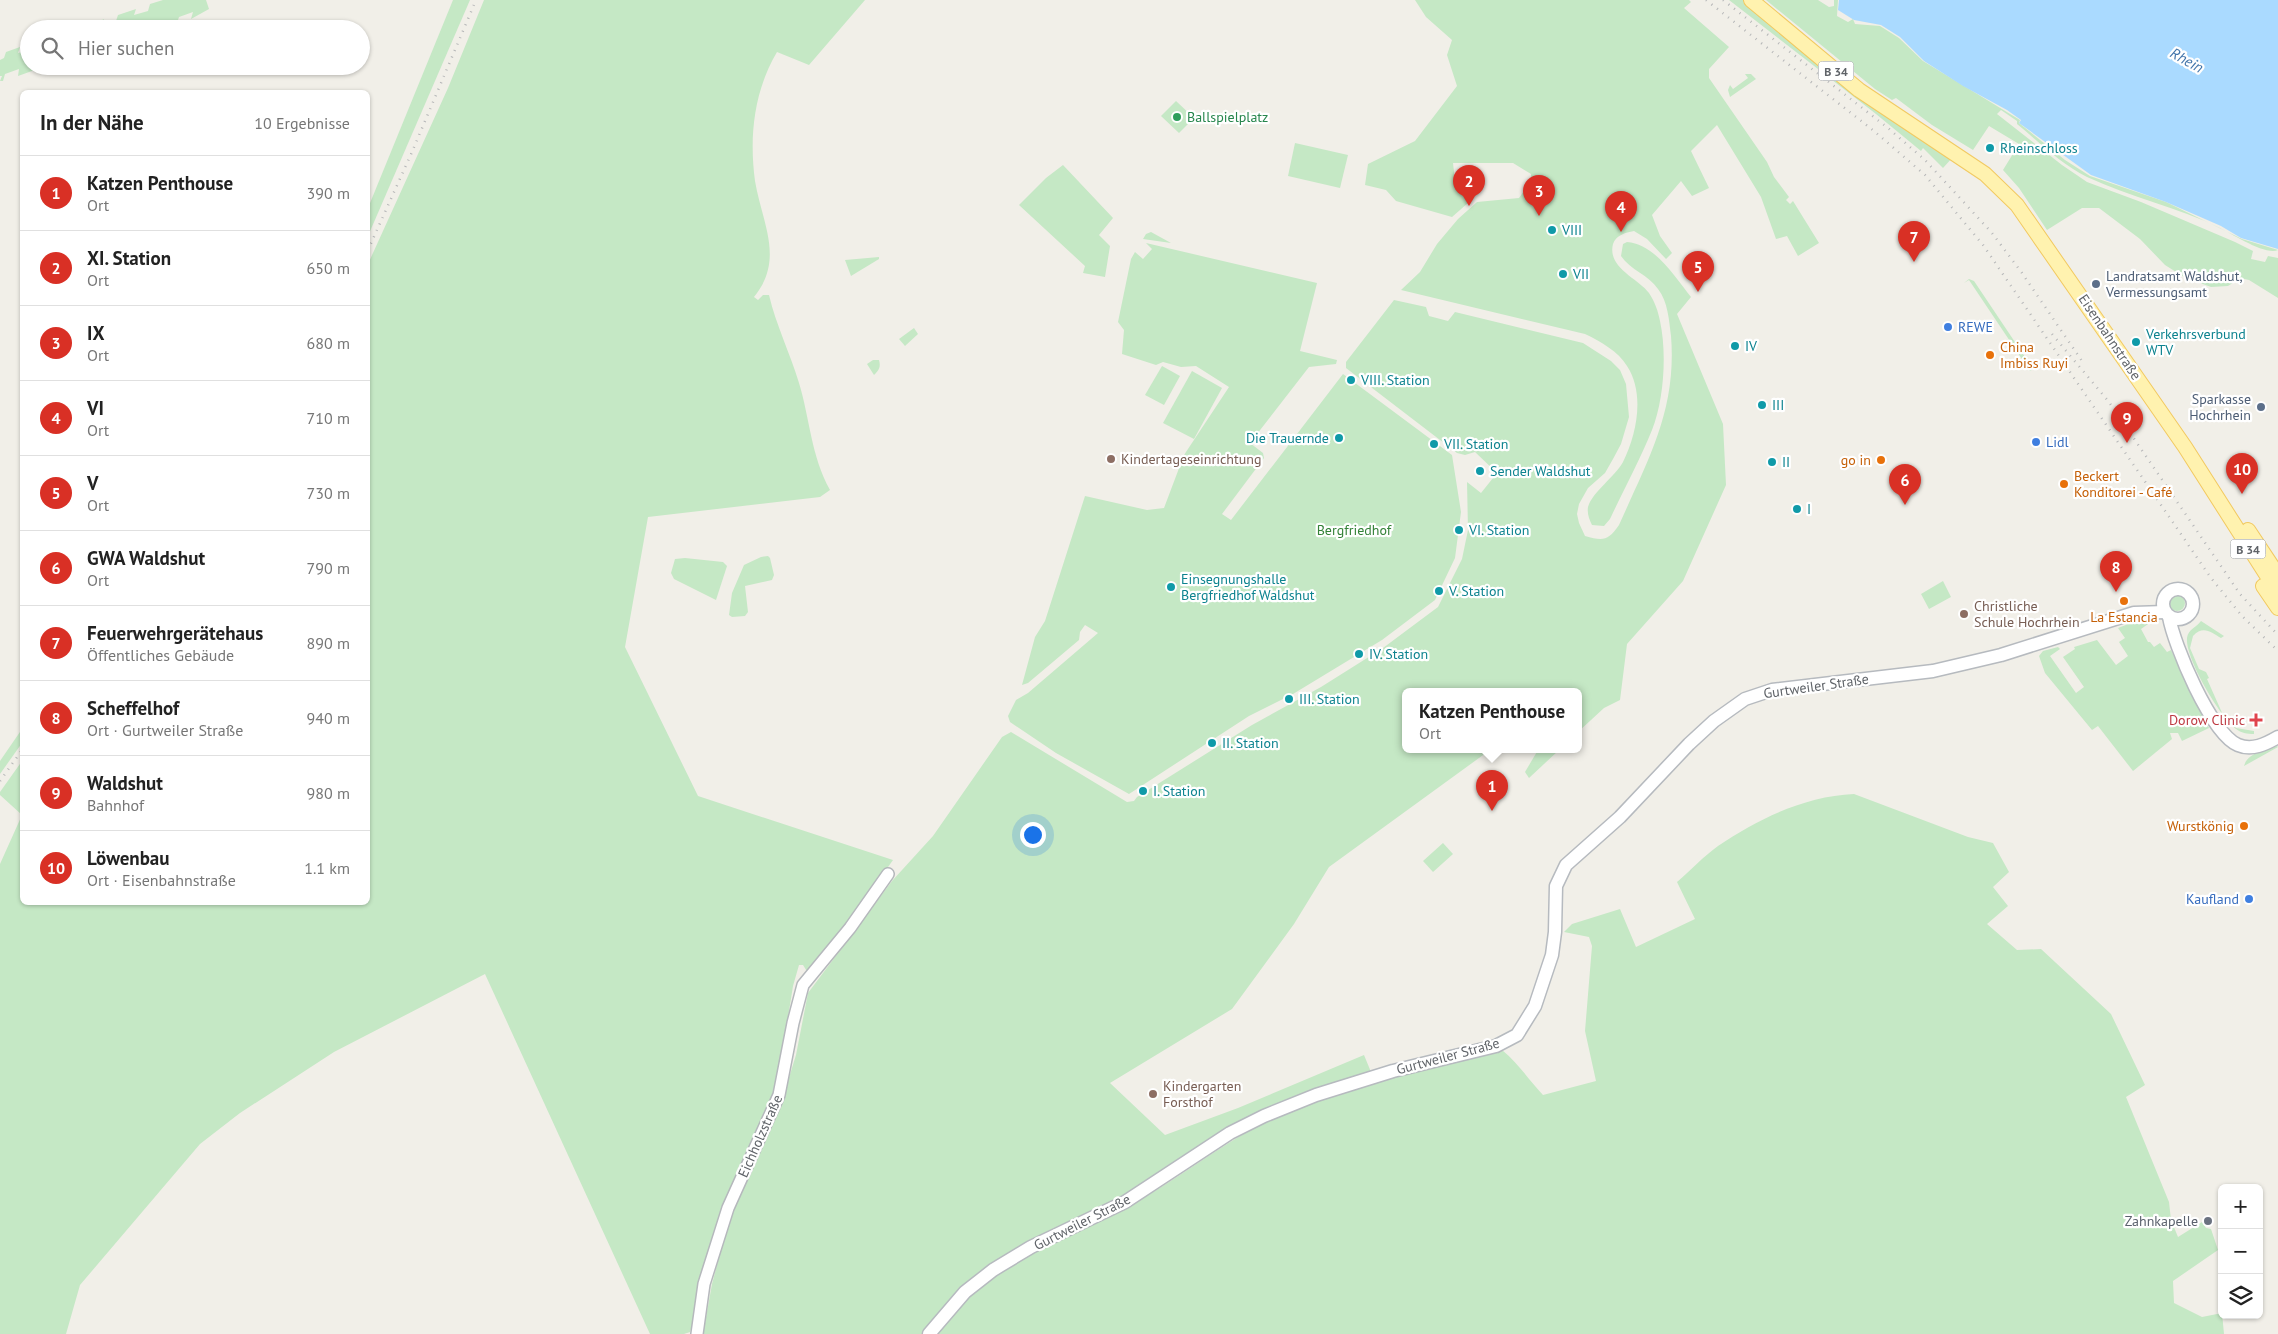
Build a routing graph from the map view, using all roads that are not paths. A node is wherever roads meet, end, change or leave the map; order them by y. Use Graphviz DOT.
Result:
graph roads {
  1 [pos="1751,0"];
  2 [pos="2222,503"];
  3 [pos="2278,575"];
  4 [pos="2277,602"];
  5 [pos="2278,737"];
  6 [pos="888,874"];
  7 [pos="697,1334"];
  8 [pos="929,1334"];
  1 -- 2 [label="main road, Eisenbahnstraße / B 34"];
  2 -- 3 [label="main road, Eisenbahnstraße"];
  2 -- 4 [label="main road"];
  5 -- 8 [label="main road, Gurtweiler Straße"];
  6 -- 7 [label="street, Eichholzstraße"];
}
